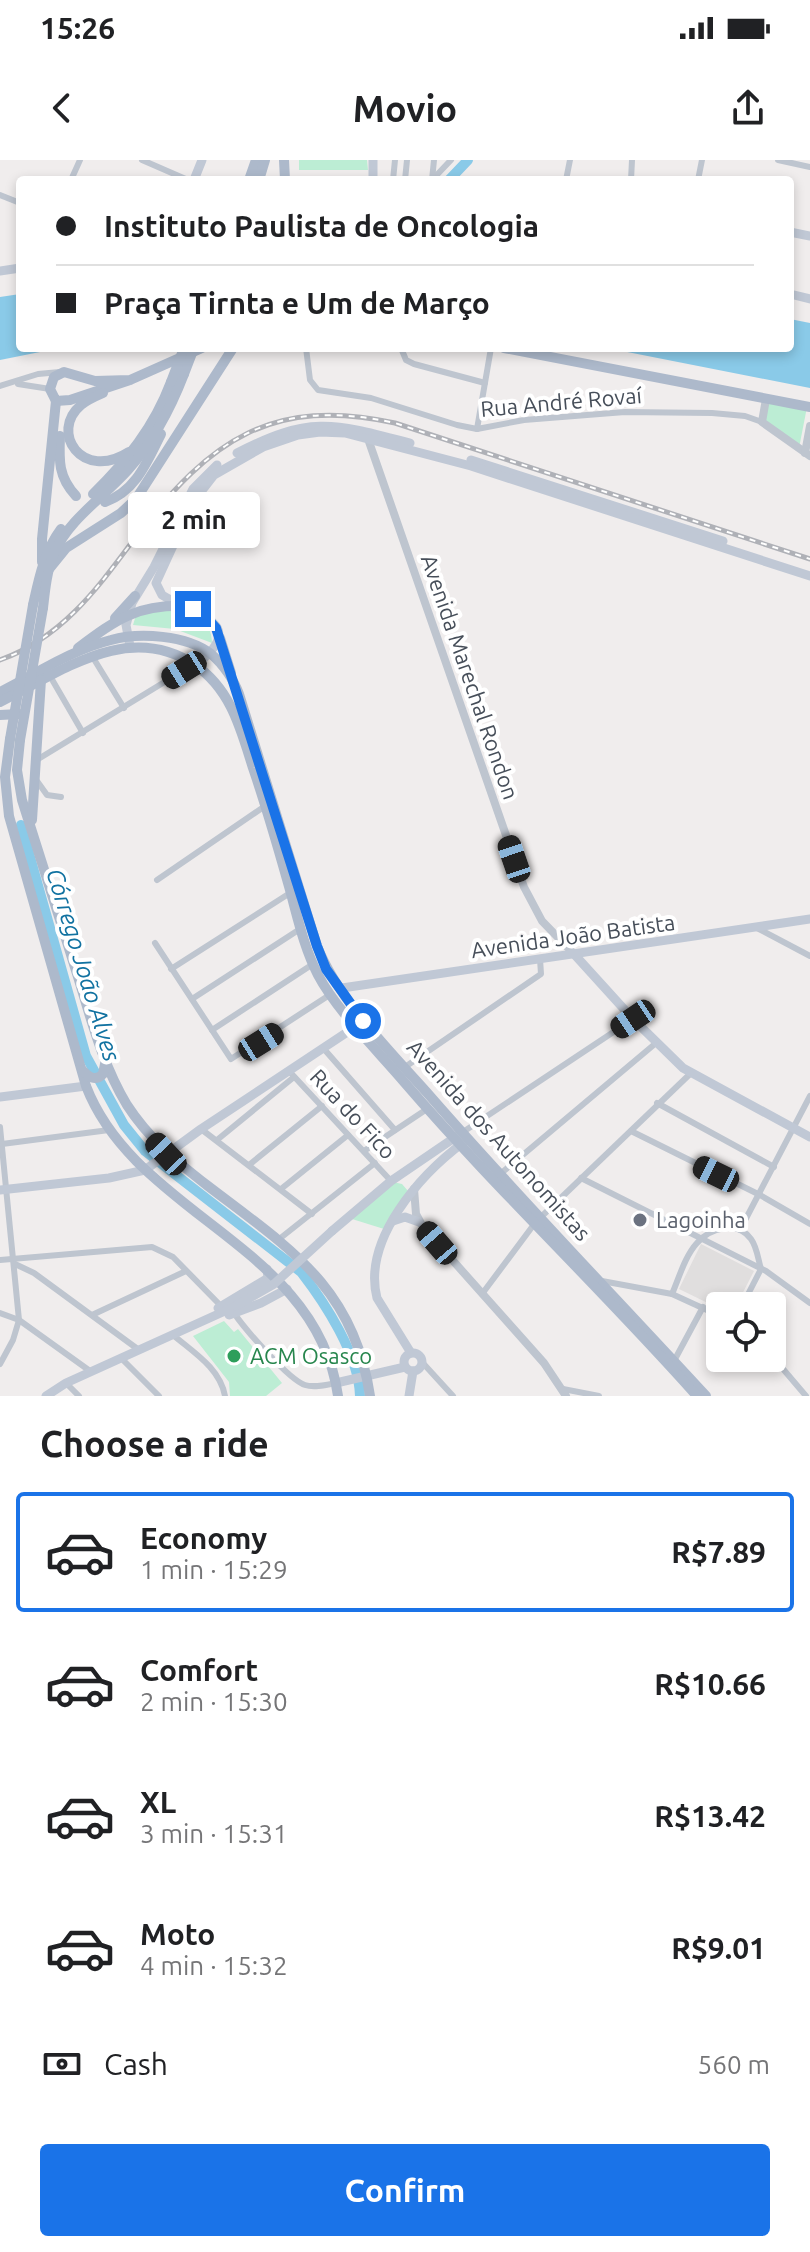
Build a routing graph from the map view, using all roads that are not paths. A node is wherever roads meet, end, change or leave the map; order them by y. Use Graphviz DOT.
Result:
graph roads {
  1 [pos="142,160"];
  2 [pos="451,160"];
  3 [pos="778,160"];
  4 [pos="810,167"];
  5 [pos="179,176"];
  6 [pos="436,176"];
  7 [pos="183,352"];
  8 [pos="192,352"];
  9 [pos="193,352"];
  10 [pos="227,352"];
  11 [pos="306,352"];
  12 [pos="403,352"];
  13 [pos="490,352"];
  14 [pos="525,352"];
  15 [pos="60,372"];
  16 [pos="84,379"];
  17 [pos="130,380"];
  18 [pos="178,380"];
  19 [pos="15,383"];
  20 [pos="485,383"];
  21 [pos="0,386"];
  22 [pos="50,389"];
  23 [pos="88,397"];
  24 [pos="766,399"];
  25 [pos="59,401"];
  26 [pos="810,407"];
  27 [pos="762,422"];
  28 [pos="810,426"];
  29 [pos="477,429"];
  30 [pos="367,435"];
  31 [pos="136,448"];
  32 [pos="807,454"];
  33 [pos="76,496"];
  34 [pos="105,502"];
  35 [pos="46,567"];
  36 [pos="810,570"];
  37 [pos="810,576"];
  38 [pos="135,596"];
  39 [pos="188,606"];
  40 [pos="127,614"];
  41 [pos="110,624"];
  42 [pos="220,638"];
  43 [pos="129,641"];
  44 [pos="211,654"];
  45 [pos="91,655"];
  46 [pos="67,656"];
  47 [pos="195,665"];
  48 [pos="46,678"];
  49 [pos="236,686"];
  50 [pos="0,692"];
  51 [pos="0,702"];
  52 [pos="124,708"];
  53 [pos="0,715"];
  54 [pos="83,733"];
  55 [pos="15,740"];
  56 [pos="36,740"];
  57 [pos="34,767"];
  58 [pos="0,795"];
  59 [pos="61,797"];
  60 [pos="265,806"];
  61 [pos="9,816"];
  62 [pos="31,830"];
  63 [pos="157,880"];
  64 [pos="290,893"];
  65 [pos="810,918"];
  66 [pos="755,928"];
  67 [pos="300,929"];
  68 [pos="155,943"];
  69 [pos="574,954"];
  70 [pos="810,956"];
  71 [pos="540,959"];
  72 [pos="313,964"];
  73 [pos="171,969"];
  74 [pos="320,978"];
  75 [pos="342,988"];
  76 [pos="331,994"];
  77 [pos="192,999"];
  78 [pos="633,1019"];
  79 [pos="360,1023"];
  80 [pos="212,1030"];
  81 [pos="656,1043"];
  82 [pos="324,1049"];
  83 [pos="104,1063"];
  84 [pos="405,1067"];
  85 [pos="83,1071"];
  86 [pos="292,1074"];
  87 [pos="690,1074"];
  88 [pos="86,1086"];
  89 [pos="810,1096"];
  90 [pos="0,1097"];
  91 [pos="657,1103"];
  92 [pos="322,1106"];
  93 [pos="427,1109"];
  94 [pos="0,1127"];
  95 [pos="794,1128"];
  96 [pos="201,1129"];
  97 [pos="112,1130"];
  98 [pos="395,1130"];
  99 [pos="631,1131"];
  100 [pos="348,1135"];
  101 [pos="810,1137"];
  102 [pos="460,1139"];
  103 [pos="217,1140"];
  104 [pos="2,1144"];
  105 [pos="441,1146"];
  106 [pos="364,1151"];
  107 [pos="163,1156"];
  108 [pos="375,1163"];
  109 [pos="249,1165"];
  110 [pos="774,1167"];
  111 [pos="147,1169"];
  112 [pos="499,1175"];
  113 [pos="581,1178"];
  114 [pos="391,1181"];
  115 [pos="281,1189"];
  116 [pos="414,1189"];
  117 [pos="3,1190"];
  118 [pos="760,1195"];
  119 [pos="312,1214"];
  120 [pos="538,1220"];
  121 [pos="393,1221"];
  122 [pos="419,1222"];
  123 [pos="810,1224"];
  124 [pos="740,1230"];
  125 [pos="702,1238"];
  126 [pos="278,1240"];
  127 [pos="0,1260"];
  128 [pos="15,1261"];
  129 [pos="267,1269"];
  130 [pos="761,1269"];
  131 [pos="186,1271"];
  132 [pos="602,1281"];
  133 [pos="260,1285"];
  134 [pos="287,1289"];
  135 [pos="749,1292"];
  136 [pos="482,1294"];
  137 [pos="672,1294"];
  138 [pos="261,1303"];
  139 [pos="810,1303"];
  140 [pos="221,1306"];
  141 [pos="703,1307"];
  142 [pos="235,1309"];
  143 [pos="706,1309"];
  144 [pos="0,1313"];
  145 [pos="92,1315"];
  146 [pos="19,1320"];
  147 [pos="200,1323"];
  148 [pos="173,1335"];
  149 [pos="139,1350"];
  150 [pos="121,1358"];
  151 [pos="421,1361"];
  152 [pos="674,1361"];
  153 [pos="408,1363"];
  154 [pos="0,1364"];
  155 [pos="91,1372"];
  156 [pos="786,1372"];
  157 [pos="363,1375"];
  158 [pos="340,1381"];
  159 [pos="66,1383"];
  160 [pos="686,1390"];
  161 [pos="565,1392"];
  162 [pos="46,1396"];
  163 [pos="79,1396"];
  164 [pos="159,1396"];
  165 [pos="225,1396"];
  166 [pos="338,1396"];
  167 [pos="370,1396"];
  168 [pos="409,1396"];
  169 [pos="453,1396"];
  170 [pos="599,1396"];
  171 [pos="697,1396"];
  172 [pos="706,1396"];
  173 [pos="806,1396"];
  1 -- 5 [label="street"];
  2 -- 6 [label="street"];
  3 -- 4 [label="street"];
  7 -- 18 [label="main road, bridge"];
  8 -- 18 [label="main road, bridge"];
  9 -- 17 [label="main road"];
  10 -- 35 [label="main road"];
  11 -- 29 [label="street, Rua André Rovaí"];
  12 -- 20 [label="street"];
  13 -- 20 [label="street"];
  14 -- 24 [label="main road"];
  15 -- 16 [label="main road"];
  15 -- 19 [label="street"];
  15 -- 22 [label="main road"];
  16 -- 17 [label="main road"];
  16 -- 23 [label="main road"];
  17 -- 23 [label="main road"];
  18 -- 31 [label="main road"];
  18 -- 34 [label="main road"];
  18 -- 35 [label="main road"];
  19 -- 21 [label="street"];
  19 -- 22 [label="street"];
  20 -- 29 [label="street"];
  22 -- 25 [label="main road"];
  23 -- 25 [label="main road"];
  23 -- 31 [label="main road"];
  24 -- 26 [label="main road"];
  24 -- 27 [label="street"];
  25 -- 33 [label="main road"];
  25 -- 35 [label="main road"];
  27 -- 29 [label="street, Rua André Rovaí"];
  27 -- 32 [label="street, Rua André Rovaí"];
  28 -- 32 [label="street, Rua André Rovaí"];
  30 -- 36 [label="main road"];
  30 -- 37 [label="main road"];
  30 -- 38 [label="main road"];
  30 -- 39 [label="main road"];
  30 -- 69 [label="street, Avenida Marechal Rondon"];
  31 -- 35 [label="main road"];
  35 -- 55 [label="main road, bridge"];
  38 -- 40 [label="main road"];
  38 -- 41 [label="main road"];
  39 -- 40 [label="main road"];
  39 -- 42 [label="main road"];
  40 -- 41 [label="main road"];
  40 -- 43 [label="main road"];
  41 -- 46 [label="main road"];
  42 -- 44 [label="main road"];
  42 -- 49 [label="main road"];
  43 -- 44 [label="main road, Avenida dos Autonomistas"];
  43 -- 45 [label="main road, Avenida dos Autonomistas"];
  43 -- 46 [label="main road, Avenida dos Autonomistas"];
  43 -- 47 [label="main road, Avenida dos Autonomistas"];
  44 -- 47 [label="main road"];
  44 -- 49 [label="main road, Avenida dos Autonomistas"];
  45 -- 48 [label="main road, Avenida dos Autonomistas"];
  45 -- 52 [label="street"];
  46 -- 50 [label="main road, Avenida dos Autonomistas"];
  47 -- 52 [label="street"];
  47 -- 60 [label="main road, Avenida dos Autonomistas"];
  48 -- 51 [label="main road, Avenida dos Autonomistas"];
  48 -- 54 [label="street"];
  48 -- 56 [label="main road"];
  49 -- 75 [label="main road, Avenida dos Autonomistas"];
  52 -- 54 [label="street"];
  53 -- 56 [label="main road"];
  54 -- 57 [label="street"];
  55 -- 61 [label="main road"];
  55 -- 62 [label="main road"];
  56 -- 57 [label="main road"];
  57 -- 59 [label="street"];
  57 -- 62 [label="main road"];
  58 -- 61 [label="main road"];
  60 -- 63 [label="street"];
  60 -- 64 [label="main road, Avenida dos Autonomistas"];
  61 -- 85 [label="main road"];
  62 -- 83 [label="main road"];
  64 -- 67 [label="main road, Avenida dos Autonomistas"];
  64 -- 73 [label="street"];
  65 -- 66 [label="main road, Avenida João Batista"];
  66 -- 69 [label="main road, Avenida João Batista"];
  66 -- 70 [label="street"];
  67 -- 72 [label="main road, Avenida dos Autonomistas"];
  67 -- 77 [label="street"];
  68 -- 73 [label="street"];
  69 -- 71 [label="main road, Avenida João Batista"];
  69 -- 78 [label="main road, Avenida Marechal Rondon"];
  71 -- 75 [label="main road, Avenida João Batista"];
  71 -- 84 [label="street"];
  72 -- 74 [label="main road, Avenida dos Autonomistas"];
  72 -- 80 [label="street"];
  73 -- 77 [label="street"];
  74 -- 75 [label="main road"];
  74 -- 76 [label="main road, Avenida dos Autonomistas"];
  75 -- 79 [label="main road, Avenida dos Autonomistas"];
  76 -- 79 [label="main road, Avenida dos Autonomistas"];
  76 -- 80 [label="street"];
  77 -- 80 [label="street"];
  78 -- 81 [label="main road, Avenida Marechal Rondon"];
  78 -- 102 [label="street"];
  79 -- 82 [label="main road"];
  79 -- 84 [label="main road, Avenida dos Autonomistas"];
  79 -- 93 [label="main road, Avenida dos Autonomistas"];
  81 -- 87 [label="main road, Avenida Marechal Rondon"];
  81 -- 112 [label="street"];
  82 -- 86 [label="main road"];
  82 -- 98 [label="street"];
  83 -- 85 [label="main road"];
  83 -- 107 [label="main road"];
  84 -- 102 [label="main road, Avenida dos Autonomistas"];
  85 -- 88 [label="main road"];
  86 -- 92 [label="street, Rua do Fico"];
  86 -- 96 [label="main road"];
  86 -- 103 [label="street"];
  87 -- 91 [label="street"];
  87 -- 95 [label="main road, Avenida Marechal Rondon"];
  88 -- 90 [label="main road"];
  88 -- 97 [label="main road"];
  89 -- 95 [label="street"];
  91 -- 99 [label="street"];
  91 -- 110 [label="street"];
  92 -- 100 [label="street, Rua do Fico"];
  92 -- 109 [label="street"];
  93 -- 98 [label="street"];
  93 -- 102 [label="main road, Avenida dos Autonomistas"];
  94 -- 104 [label="street"];
  95 -- 101 [label="main road, Avenida Marechal Rondon"];
  95 -- 110 [label="street"];
  96 -- 103 [label="street"];
  96 -- 107 [label="main road"];
  97 -- 104 [label="street"];
  97 -- 111 [label="main road"];
  98 -- 106 [label="street"];
  99 -- 113 [label="street"];
  99 -- 118 [label="street"];
  100 -- 106 [label="street, Rua do Fico"];
  100 -- 115 [label="street"];
  102 -- 105 [label="main road"];
  102 -- 112 [label="main road, Avenida dos Autonomistas"];
  102 -- 116 [label="main road"];
  102 -- 120 [label="main road, Avenida dos Autonomistas"];
  103 -- 109 [label="street"];
  104 -- 117 [label="street"];
  105 -- 114 [label="main road"];
  105 -- 116 [label="main road"];
  106 -- 108 [label="street, Rua do Fico"];
  107 -- 111 [label="main road"];
  107 -- 126 [label="main road"];
  108 -- 114 [label="street, Rua do Fico"];
  108 -- 119 [label="street"];
  109 -- 115 [label="street"];
  110 -- 118 [label="street"];
  111 -- 117 [label="main road"];
  111 -- 129 [label="main road"];
  112 -- 120 [label="main road, Avenida dos Autonomistas"];
  113 -- 120 [label="street"];
  113 -- 125 [label="street"];
  114 -- 116 [label="main road"];
  114 -- 142 [label="main road, bridge"];
  115 -- 119 [label="street"];
  116 -- 121 [label="main road"];
  116 -- 122 [label="street"];
  117 -- 128 [label="street"];
  118 -- 123 [label="street"];
  118 -- 124 [label="street"];
  119 -- 126 [label="street"];
  120 -- 132 [label="main road, Avenida dos Autonomistas"];
  120 -- 136 [label="street"];
  120 -- 160 [label="main road, Avenida dos Autonomistas"];
  121 -- 122 [label="main road"];
  121 -- 153 [label="main road"];
  122 -- 136 [label="street"];
  124 -- 125 [label="street"];
  124 -- 130 [label="street"];
  125 -- 130 [label="street"];
  125 -- 137 [label="street"];
  126 -- 157 [label="main road"];
  127 -- 128 [label="street"];
  128 -- 131 [label="street"];
  128 -- 145 [label="street"];
  128 -- 146 [label="street"];
  129 -- 133 [label="main road"];
  129 -- 134 [label="main road"];
  130 -- 135 [label="street"];
  130 -- 139 [label="street"];
  131 -- 140 [label="street"];
  131 -- 145 [label="street"];
  132 -- 137 [label="street"];
  132 -- 152 [label="main road, Avenida dos Autonomistas"];
  133 -- 138 [label="main road"];
  133 -- 140 [label="main road"];
  134 -- 138 [label="main road"];
  134 -- 158 [label="main road"];
  136 -- 161 [label="street"];
  137 -- 141 [label="street"];
  138 -- 142 [label="main road"];
  140 -- 147 [label="main road"];
  141 -- 143 [label="street"];
  141 -- 152 [label="street"];
  142 -- 147 [label="main road"];
  142 -- 158 [label="street"];
  144 -- 146 [label="street"];
  145 -- 149 [label="street"];
  146 -- 154 [label="street"];
  146 -- 155 [label="street"];
  147 -- 148 [label="main road"];
  148 -- 149 [label="main road"];
  148 -- 165 [label="street"];
  149 -- 150 [label="main road"];
  150 -- 155 [label="main road"];
  150 -- 164 [label="street"];
  151 -- 153 [label="main road"];
  151 -- 169 [label="street"];
  152 -- 172 [label="main road, Avenida dos Autonomistas"];
  153 -- 157 [label="main road"];
  153 -- 168 [label="main road"];
  155 -- 159 [label="main road"];
  156 -- 173 [label="street"];
  157 -- 158 [label="main road"];
  157 -- 167 [label="main road"];
  158 -- 166 [label="main road"];
  159 -- 162 [label="main road"];
  159 -- 163 [label="street"];
  160 -- 171 [label="main road, Avenida dos Autonomistas"];
  161 -- 170 [label="street"];
}
